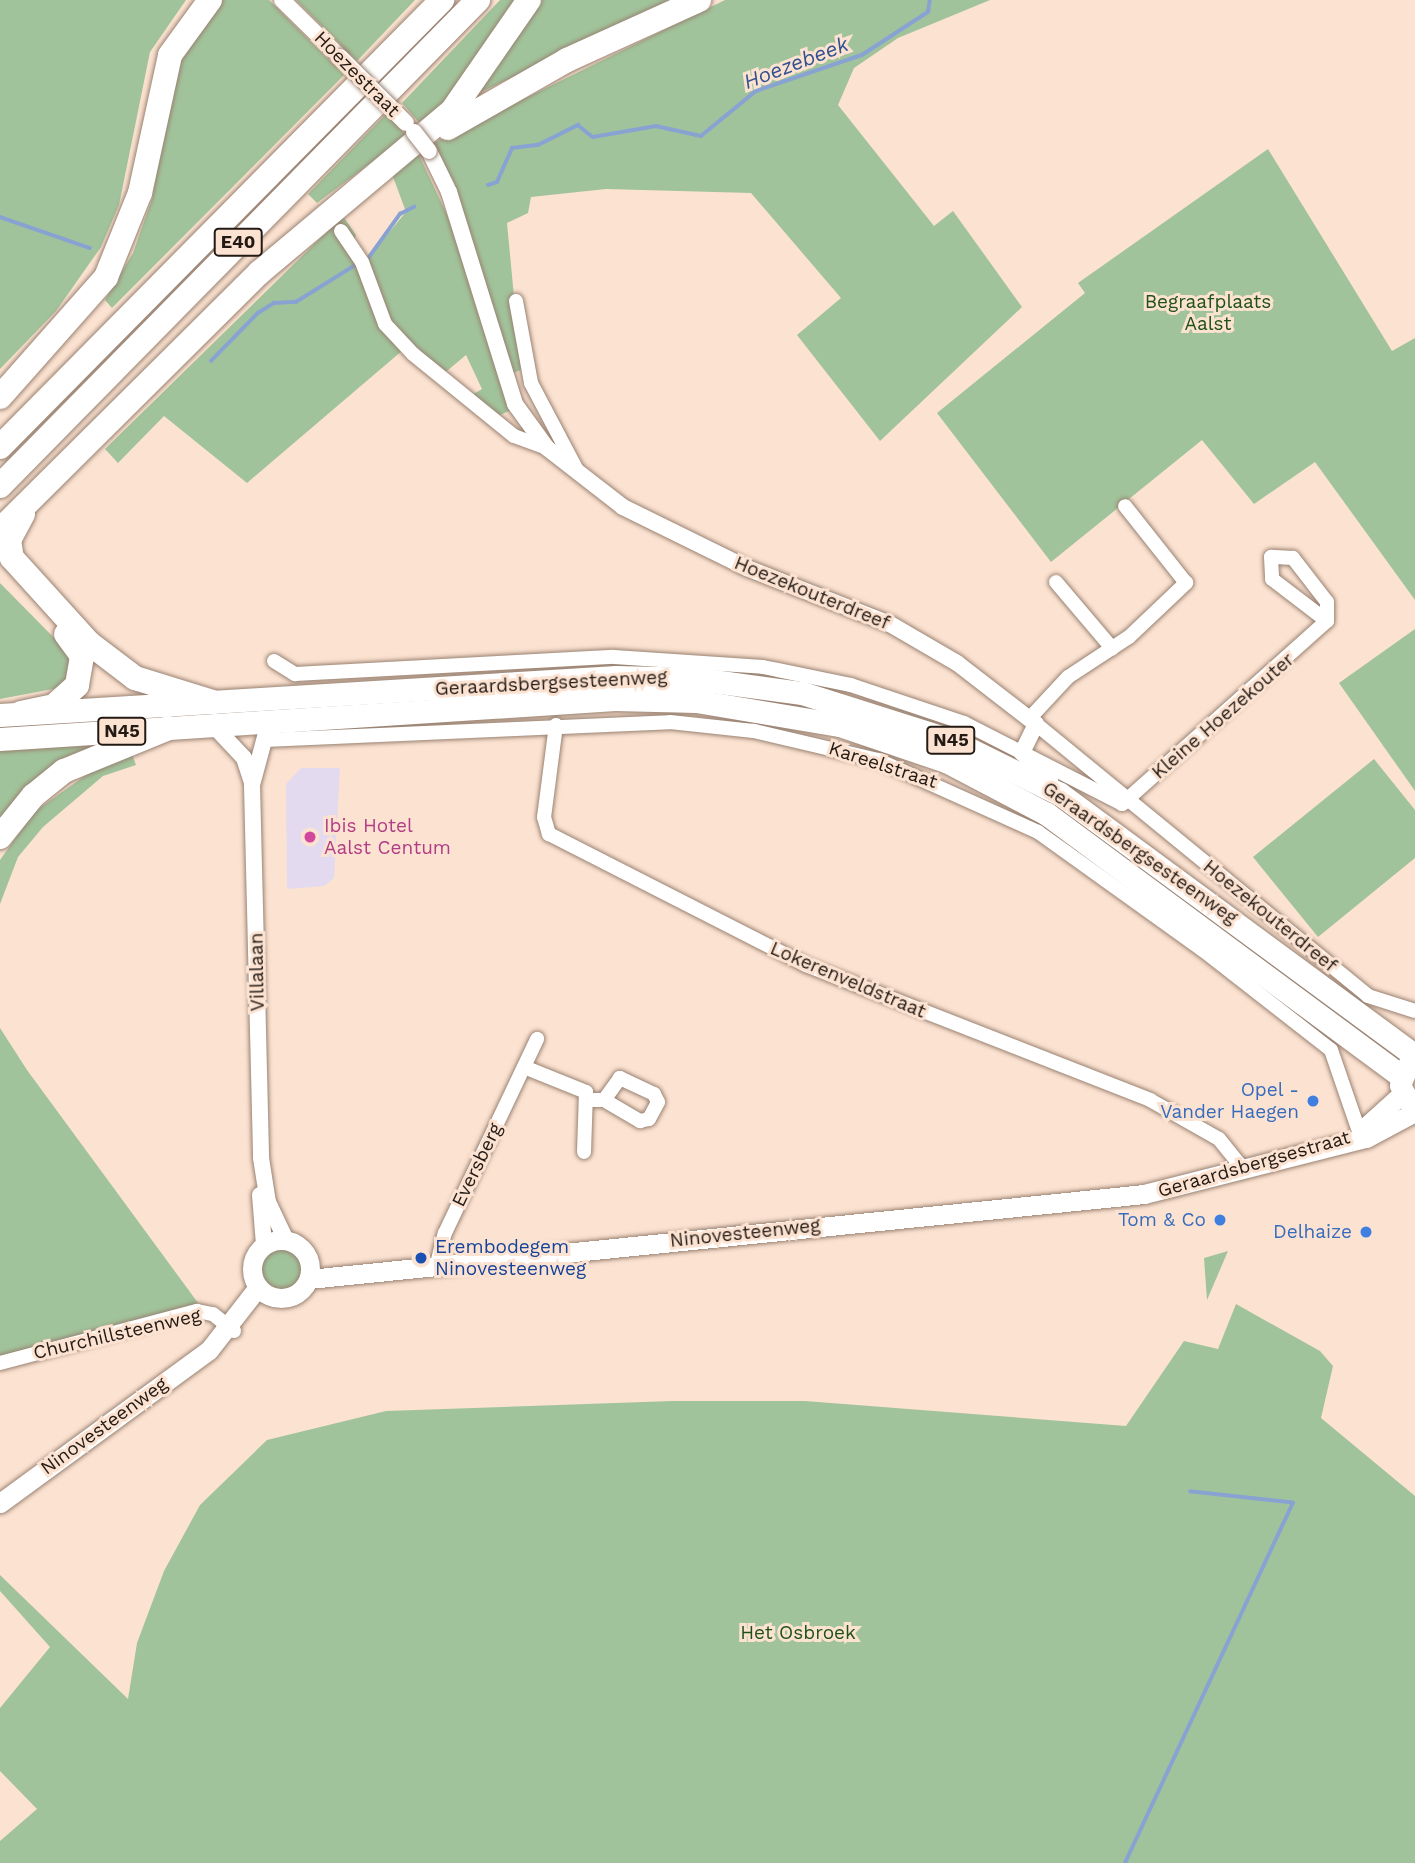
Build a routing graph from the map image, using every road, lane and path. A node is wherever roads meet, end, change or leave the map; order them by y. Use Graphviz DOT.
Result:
graph roads {
  1 [pos="210,0"];
  2 [pos="282,0"];
  3 [pos="442,0"];
  4 [pos="478,0"];
  5 [pos="529,0"];
  6 [pos="699,0"];
  7 [pos="415,138"];
  8 [pos="341,231"];
  9 [pos="516,301"];
  10 [pos="0,397"];
  11 [pos="0,447"];
  12 [pos="547,448"];
  13 [pos="581,476"];
  14 [pos="0,485"];
  15 [pos="29,502"];
  16 [pos="1125,506"];
  17 [pos="0,530"];
  18 [pos="0,572"];
  19 [pos="1056,582"];
  20 [pos="1327,621"];
  21 [pos="1112,648"];
  22 [pos="274,661"];
  23 [pos="10,714"];
  24 [pos="213,714"];
  25 [pos="1033,721"];
  26 [pos="556,725"];
  27 [pos="169,728"];
  28 [pos="267,731"];
  29 [pos="0,739"];
  30 [pos="1022,749"];
  31 [pos="252,785"];
  32 [pos="1060,794"];
  33 [pos="1121,801"];
  34 [pos="0,837"];
  35 [pos="1415,1011"];
  36 [pos="537,1040"];
  37 [pos="1415,1056"];
  38 [pos="524,1067"];
  39 [pos="1408,1098"];
  40 [pos="588,1100"];
  41 [pos="604,1100"];
  42 [pos="1360,1134"];
  43 [pos="584,1152"];
  44 [pos="1244,1170"];
  45 [pos="263,1195"];
  46 [pos="1107,1199"];
  47 [pos="286,1240"];
  48 [pos="264,1245"];
  49 [pos="437,1264"];
  50 [pos="310,1270"];
  51 [pos="264,1292"];
  52 [pos="232,1330"];
  53 [pos="0,1363"];
  54 [pos="0,1503"];
  1 -- 10 [label="highway"];
  2 -- 7 [label="street, Hoezestraat, bridge"];
  3 -- 11 [label="highway, E40"];
  4 -- 14 [label="highway, E40"];
  5 -- 7 [label="highway"];
  6 -- 7 [label="highway"];
  7 -- 12 [label="street, Hoezekouterdreef"];
  7 -- 15 [label="highway"];
  8 -- 12 [label="street, Hoezekouterdreef"];
  9 -- 13 [label="street"];
  12 -- 13 [label="street, Hoezekouterdreef"];
  13 -- 25 [label="street, Hoezekouterdreef"];
  15 -- 17 [label="highway"];
  15 -- 24 [label="highway"];
  16 -- 21 [label="street"];
  18 -- 23 [label="highway"];
  19 -- 21 [label="street"];
  20 -- 20 [label="street"];
  20 -- 33 [label="street, Kleine Hoezekouter"];
  21 -- 25 [label="street"];
  22 -- 30 [label="street, Hoezekouterdreef"];
  23 -- 24 [label="highway, Geraardsbergsesteenweg / N45"];
  24 -- 27 [label="highway, Geraardsbergsesteenweg / N45"];
  24 -- 28 [label="highway, Geraardsbergsesteenweg / N45"];
  24 -- 31 [label="street, Villalaan"];
  24 -- 32 [label="highway, Geraardsbergsesteenweg / N45"];
  25 -- 30 [label="street"];
  25 -- 33 [label="street, Hoezekouterdreef"];
  26 -- 28 [label="street, Kareelstraat"];
  26 -- 42 [label="street, Kareelstraat"];
  26 -- 44 [label="street, Lokerenveldstraat"];
  27 -- 29 [label="highway, Geraardsbergsesteenweg / N45"];
  27 -- 34 [label="highway"];
  28 -- 31 [label="street, Villalaan"];
  28 -- 39 [label="highway, Geraardsbergsesteenweg / N45"];
  30 -- 32 [label="street"];
  30 -- 33 [label="street, Hoezekouterdreef"];
  31 -- 45 [label="street, Villalaan"];
  32 -- 37 [label="highway, Geraardsbergsesteenweg / N45"];
  33 -- 35 [label="street, Hoezekouterdreef"];
  36 -- 38 [label="street, Eversberg"];
  37 -- 39 [label="main road"];
  38 -- 40 [label="street"];
  38 -- 49 [label="street, Eversberg"];
  39 -- 42 [label="main road, Geraardsbergsestraat"];
  40 -- 41 [label="street"];
  40 -- 43 [label="street"];
  42 -- 44 [label="main road, Geraardsbergsestraat"];
  44 -- 46 [label="main road, Geraardsbergsestraat"];
  45 -- 47 [label="street, Villalaan"];
  45 -- 48 [label="street, Villalaan"];
  46 -- 49 [label="main road, Ninovesteenweg"];
  47 -- 48 [label="main road"];
  47 -- 50 [label="main road"];
  48 -- 51 [label="main road"];
  49 -- 50 [label="main road, Ninovesteenweg"];
  50 -- 51 [label="main road"];
  51 -- 52 [label="main road, Ninovesteenweg"];
  52 -- 53 [label="street, Churchillsteenweg"];
  52 -- 54 [label="main road, Ninovesteenweg"];
}
